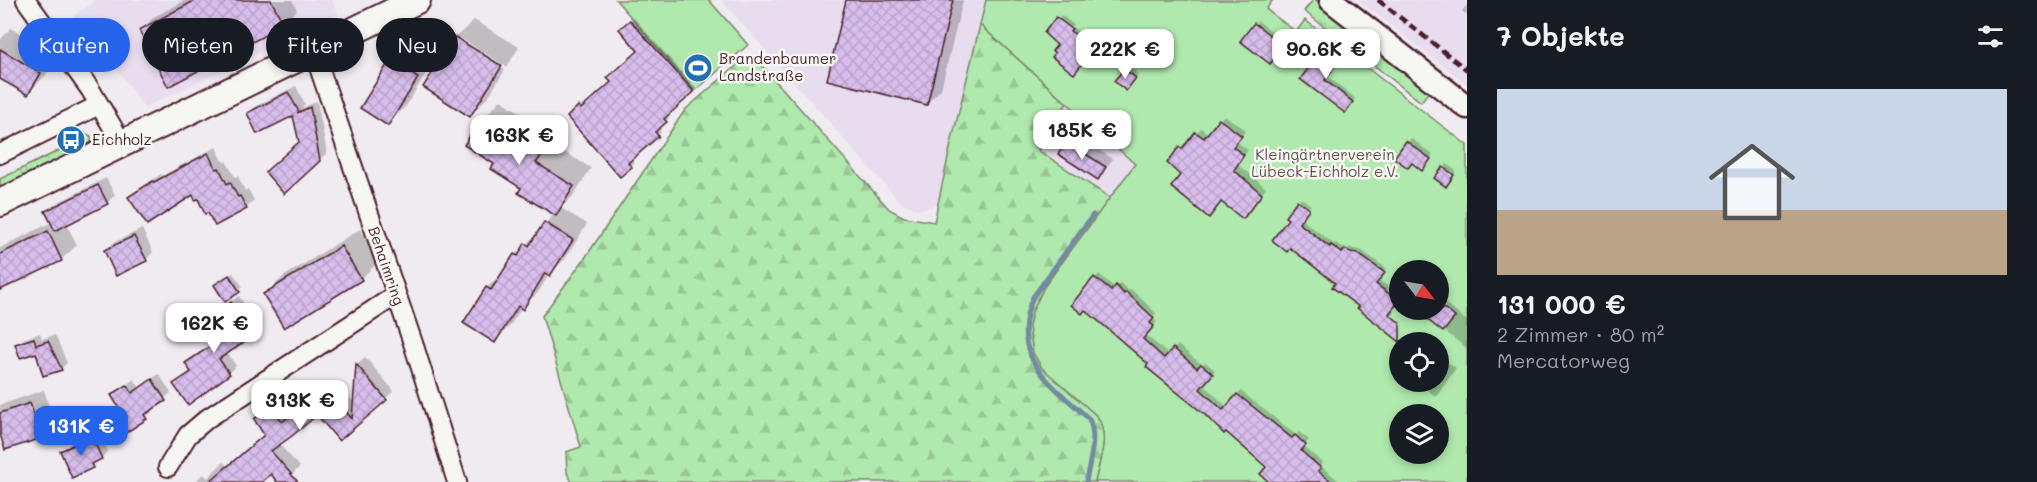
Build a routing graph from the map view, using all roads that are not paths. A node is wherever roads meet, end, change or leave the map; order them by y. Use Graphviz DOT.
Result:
graph roads {
  1 [pos="26,0"];
  2 [pos="417,0"];
  3 [pos="1331,0"];
  4 [pos="364,25"];
  5 [pos="267,72"];
  6 [pos="322,72"];
  7 [pos="99,105"];
  8 [pos="1467,107"];
  9 [pos="122,143"];
  10 [pos="0,154"];
  11 [pos="0,203"];
  12 [pos="396,295"];
  13 [pos="168,467"];
  14 [pos="457,482"];
  1 -- 7 [label="street"];
  2 -- 4 [label="main road"];
  3 -- 8 [label="street"];
  5 -- 9 [label="main road"];
  6 -- 12 [label="street, Behaimring"];
  7 -- 9 [label="street"];
  7 -- 10 [label="street"];
  9 -- 11 [label="main road"];
  12 -- 13 [label="street"];
  12 -- 14 [label="street, Behaimring"];
}
